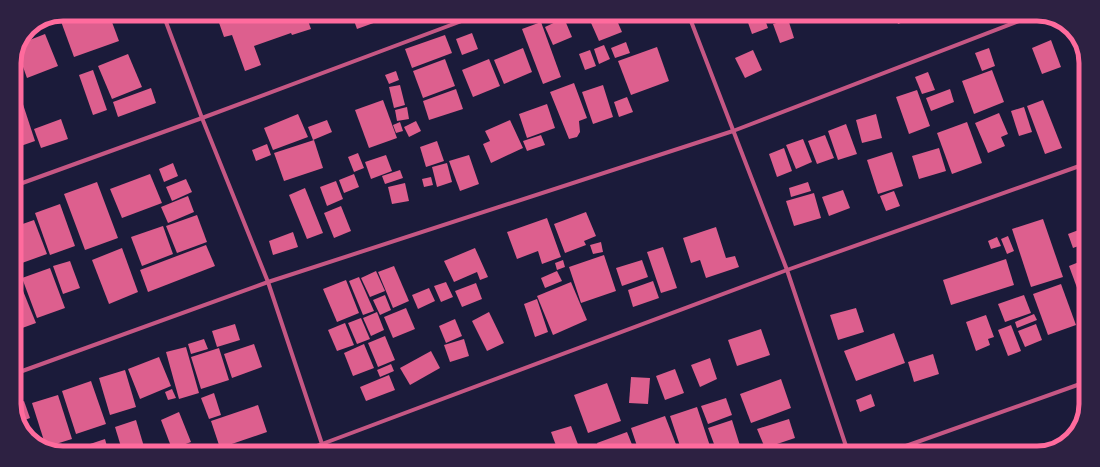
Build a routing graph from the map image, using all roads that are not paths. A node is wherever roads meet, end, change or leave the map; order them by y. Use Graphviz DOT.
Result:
graph roads {
  1 [pos="166,21"];
  2 [pos="462,21"];
  3 [pos="691,21"];
  4 [pos="1019,21"];
  5 [pos="202,118"];
  6 [pos="733,131"];
  7 [pos="1079,166"];
  8 [pos="21,183"];
  9 [pos="787,270"];
  10 [pos="268,282"];
  11 [pos="21,371"];
  12 [pos="1079,384"];
  13 [pos="322,444"];
  14 [pos="317,446"];
  15 [pos="846,446"];
  16 [pos="906,446"];
  1 -- 5 [label="street"];
  2 -- 5 [label="street"];
  3 -- 6 [label="street"];
  4 -- 6 [label="street"];
  5 -- 8 [label="street"];
  5 -- 10 [label="street"];
  6 -- 9 [label="street"];
  6 -- 10 [label="street"];
  7 -- 9 [label="street"];
  9 -- 13 [label="street"];
  9 -- 15 [label="street"];
  10 -- 11 [label="street"];
  10 -- 13 [label="street"];
  12 -- 16 [label="street"];
  13 -- 14 [label="street"];
}
